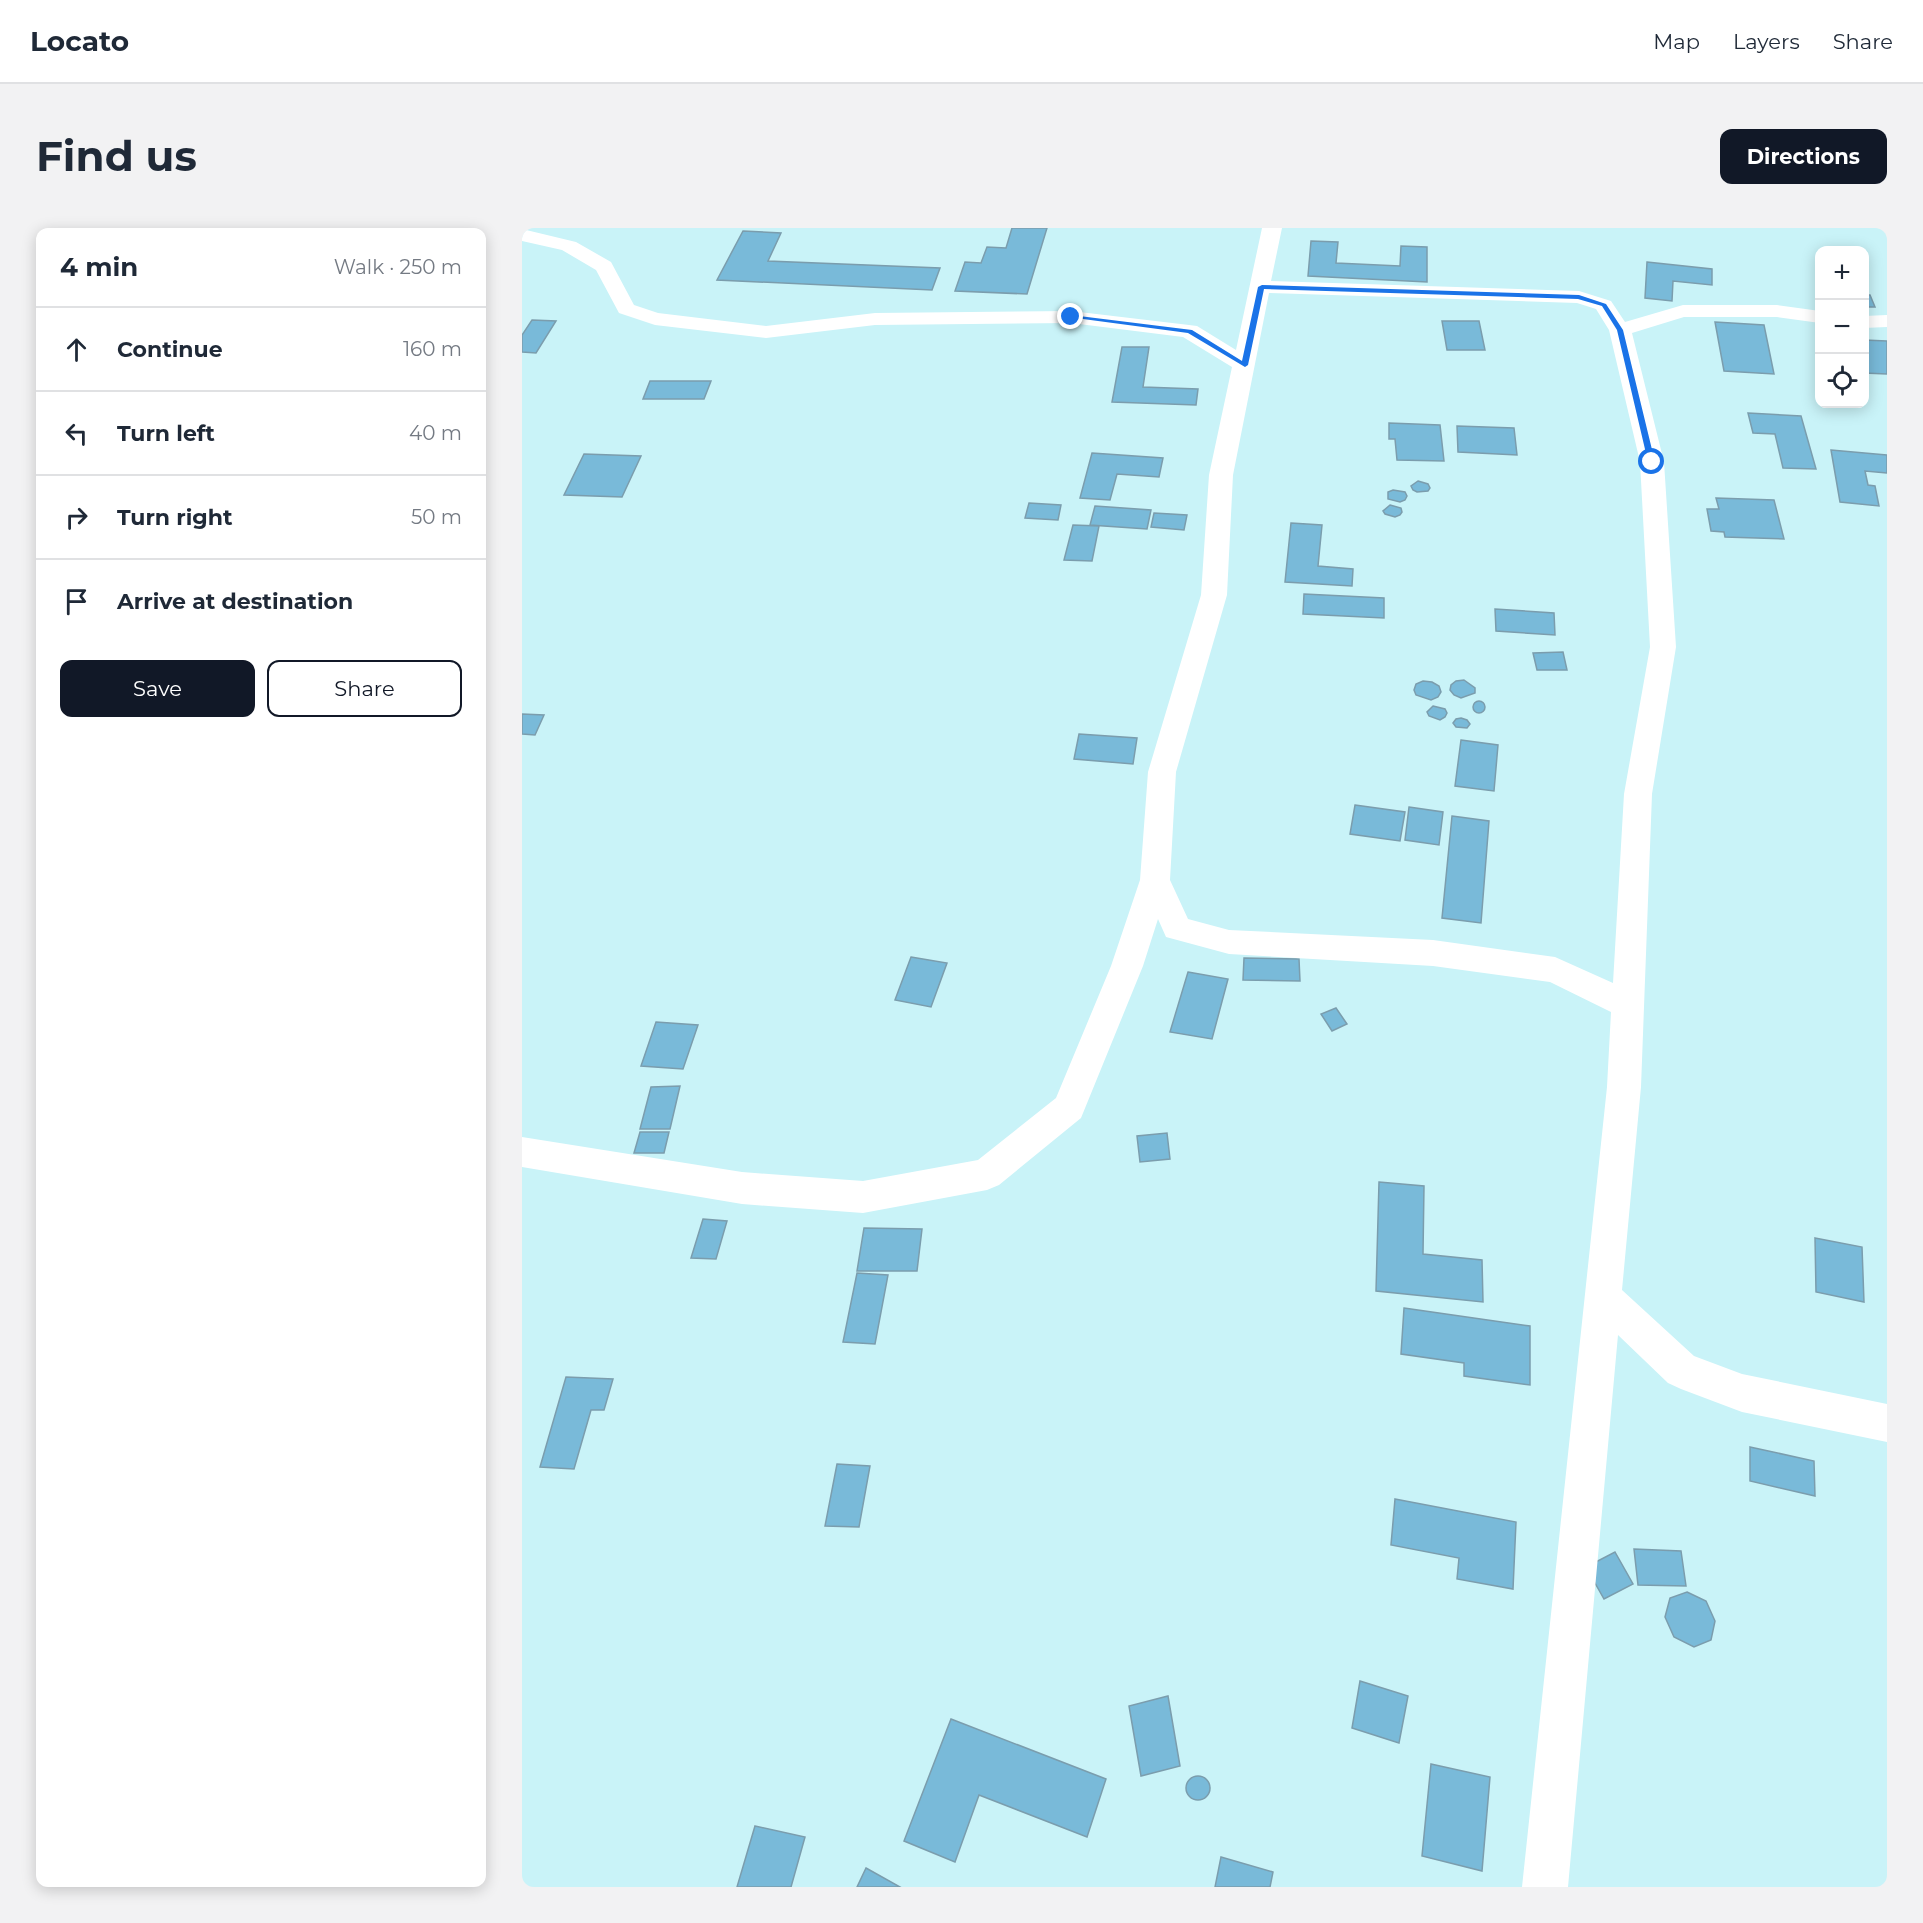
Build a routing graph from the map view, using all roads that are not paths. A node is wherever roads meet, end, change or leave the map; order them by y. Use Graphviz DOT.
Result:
graph roads {
  1 [pos="1272,228"];
  2 [pos="522,235"];
  3 [pos="1262,287"];
  4 [pos="1815,316"];
  5 [pos="1887,321"];
  6 [pos="1869,322"];
  7 [pos="1620,330"];
  8 [pos="1245,365"];
  9 [pos="1155,880"];
  10 [pos="1628,1005"];
  11 [pos="522,1152"];
  12 [pos="1603,1296"];
  13 [pos="1887,1423"];
  14 [pos="1545,1887"];
  1 -- 3 [label="street"];
  2 -- 8 [label="street"];
  3 -- 7 [label="street"];
  3 -- 8 [label="street"];
  4 -- 7 [label="street"];
  5 -- 6 [label="street"];
  7 -- 10 [label="street"];
  8 -- 9 [label="street"];
  9 -- 10 [label="street"];
  9 -- 11 [label="street"];
  10 -- 12 [label="street"];
  12 -- 13 [label="street"];
  12 -- 14 [label="street"];
}
